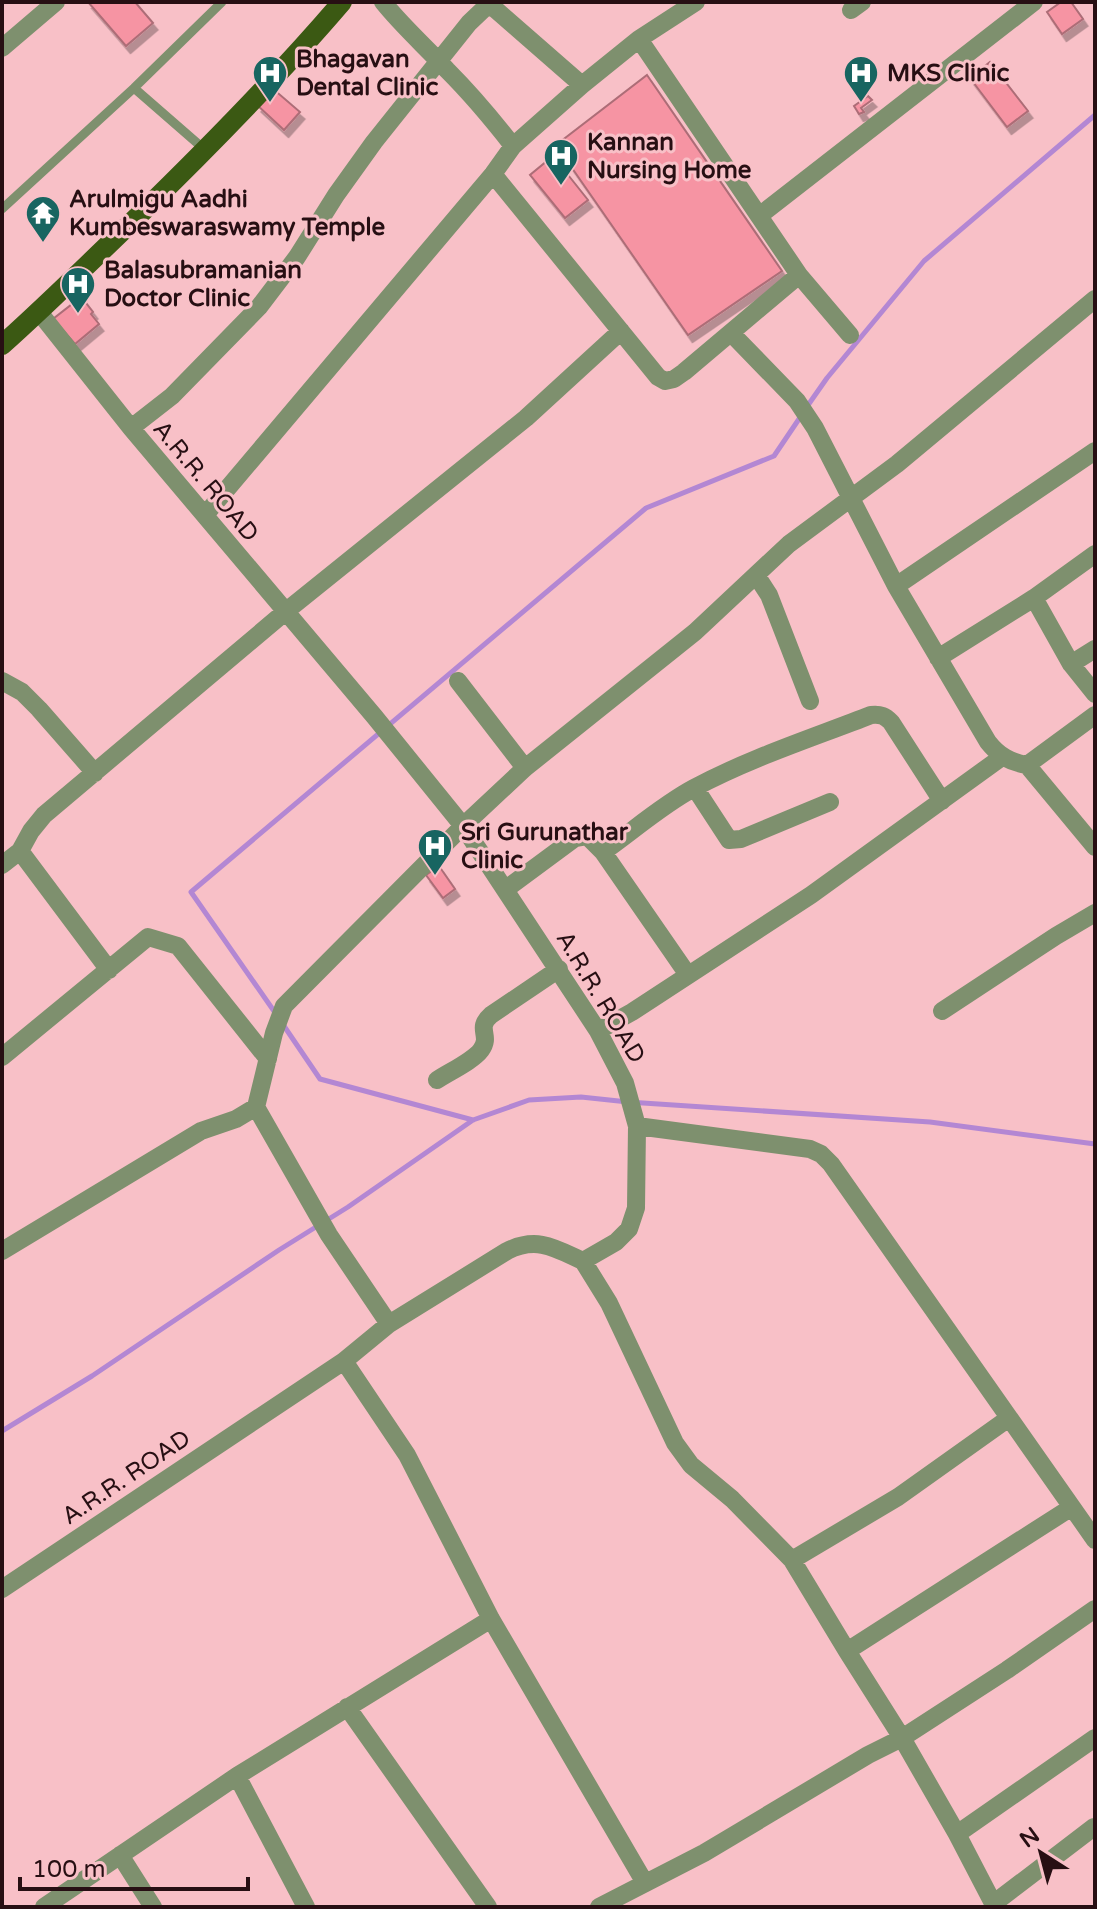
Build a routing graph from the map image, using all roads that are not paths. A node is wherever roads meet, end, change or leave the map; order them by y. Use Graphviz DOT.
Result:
graph roads {
  1 [pos="56,2"];
  2 [pos="222,2"];
  3 [pos="342,2"];
  4 [pos="383,2"];
  5 [pos="696,2"];
  6 [pos="1034,2"];
  7 [pos="488,3"];
  8 [pos="639,39"];
  9 [pos="2,48"];
  10 [pos="438,60"];
  11 [pos="582,85"];
  12 [pos="134,88"];
  13 [pos="513,146"];
  14 [pos="205,150"];
  15 [pos="493,174"];
  16 [pos="2,209"];
  17 [pos="759,216"];
  18 [pos="799,275"];
  19 [pos="1095,299"];
  20 [pos="39,312"];
  21 [pos="621,331"];
  22 [pos="731,333"];
  23 [pos="850,335"];
  24 [pos="2,345"];
  25 [pos="131,428"];
  26 [pos="1095,451"];
  27 [pos="850,499"];
  28 [pos="205,515"];
  29 [pos="1095,554"];
  30 [pos="756,575"];
  31 [pos="896,586"];
  32 [pos="1034,598"];
  33 [pos="285,612"];
  34 [pos="1095,649"];
  35 [pos="938,658"];
  36 [pos="1071,664"];
  37 [pos="2,681"];
  38 [pos="458,681"];
  39 [pos="1095,694"];
  40 [pos="810,701"];
  41 [pos="1095,715"];
  42 [pos="1002,757"];
  43 [pos="1027,765"];
  44 [pos="525,768"];
  45 [pos="95,773"];
  46 [pos="695,788"];
  47 [pos="942,801"];
  48 [pos="830,802"];
  49 [pos="1087,821"];
  50 [pos="463,826"];
  51 [pos="1095,847"];
  52 [pos="20,851"];
  53 [pos="603,852"];
  54 [pos="2,865"];
  55 [pos="506,889"];
  56 [pos="1095,913"];
  57 [pos="559,969"];
  58 [pos="109,970"];
  59 [pos="688,975"];
  60 [pos="942,1011"];
  61 [pos="598,1031"];
  62 [pos="2,1057"];
  63 [pos="268,1059"];
  64 [pos="437,1080"];
  65 [pos="256,1107"];
  66 [pos="636,1121"];
  67 [pos="2,1251"];
  68 [pos="583,1261"];
  69 [pos="389,1324"];
  70 [pos="344,1361"];
  71 [pos="1009,1418"];
  72 [pos="1072,1507"];
  73 [pos="1095,1540"];
  74 [pos="792,1560"];
  75 [pos="2,1589"];
  76 [pos="1095,1609"];
  77 [pos="491,1619"];
  78 [pos="847,1651"];
  79 [pos="347,1707"];
  80 [pos="902,1738"];
  81 [pos="1095,1738"];
  82 [pos="237,1776"];
  83 [pos="1094,1827"];
  84 [pos="957,1834"];
  85 [pos="120,1855"];
  86 [pos="645,1883"];
  87 [pos="632,1900"];
  88 [pos="994,1906"];
  89 [pos="44,1907"];
  90 [pos="153,1907"];
  91 [pos="306,1907"];
  92 [pos="488,1907"];
  93 [pos="599,1907"];
  1 -- 9 [label="street"];
  2 -- 12 [label="lane"];
  3 -- 14 [label="main road"];
  4 -- 10 [label="street"];
  5 -- 8 [label="street"];
  6 -- 17 [label="street"];
  7 -- 10 [label="street"];
  7 -- 11 [label="street"];
  8 -- 11 [label="street"];
  8 -- 17 [label="street"];
  10 -- 13 [label="street"];
  10 -- 25 [label="street"];
  11 -- 13 [label="street"];
  12 -- 14 [label="lane"];
  12 -- 16 [label="lane"];
  13 -- 15 [label="street"];
  14 -- 20 [label="main road"];
  15 -- 21 [label="street"];
  15 -- 28 [label="street"];
  17 -- 18 [label="street"];
  18 -- 22 [label="street"];
  18 -- 23 [label="street"];
  19 -- 27 [label="street"];
  20 -- 24 [label="main road"];
  20 -- 25 [label="street, A.R.R. ROAD"];
  21 -- 22 [label="street"];
  21 -- 33 [label="street"];
  22 -- 27 [label="street"];
  25 -- 28 [label="street, A.R.R. ROAD"];
  26 -- 31 [label="street"];
  27 -- 30 [label="street"];
  27 -- 31 [label="street"];
  28 -- 33 [label="street, A.R.R. ROAD"];
  29 -- 32 [label="street"];
  30 -- 40 [label="street"];
  30 -- 44 [label="street"];
  31 -- 35 [label="street"];
  32 -- 35 [label="street"];
  32 -- 36 [label="street"];
  33 -- 45 [label="street"];
  33 -- 50 [label="street, A.R.R. ROAD"];
  34 -- 36 [label="street"];
  35 -- 42 [label="street"];
  36 -- 39 [label="street"];
  37 -- 45 [label="street"];
  38 -- 44 [label="street"];
  41 -- 43 [label="street"];
  42 -- 43 [label="street"];
  42 -- 47 [label="street"];
  43 -- 49 [label="street"];
  44 -- 50 [label="street"];
  45 -- 52 [label="street"];
  46 -- 47 [label="street"];
  46 -- 48 [label="street"];
  46 -- 53 [label="street"];
  47 -- 59 [label="street"];
  49 -- 51 [label="street"];
  50 -- 55 [label="street, A.R.R. ROAD"];
  50 -- 63 [label="street"];
  52 -- 54 [label="street"];
  52 -- 58 [label="street"];
  53 -- 55 [label="street"];
  53 -- 59 [label="street"];
  55 -- 57 [label="street, A.R.R. ROAD"];
  56 -- 60 [label="street"];
  57 -- 61 [label="street, A.R.R. ROAD"];
  57 -- 64 [label="street"];
  58 -- 62 [label="street"];
  58 -- 63 [label="street"];
  59 -- 61 [label="street"];
  61 -- 66 [label="street, A.R.R. ROAD"];
  63 -- 65 [label="street"];
  65 -- 67 [label="street"];
  65 -- 69 [label="street"];
  66 -- 68 [label="street, A.R.R. ROAD"];
  66 -- 71 [label="street"];
  68 -- 69 [label="street, A.R.R. ROAD"];
  68 -- 74 [label="street"];
  69 -- 70 [label="street, A.R.R. ROAD"];
  70 -- 75 [label="street, A.R.R. ROAD"];
  70 -- 77 [label="street"];
  71 -- 72 [label="street"];
  71 -- 74 [label="street"];
  72 -- 73 [label="street"];
  72 -- 78 [label="street"];
  74 -- 78 [label="street"];
  76 -- 80 [label="street"];
  77 -- 79 [label="street"];
  77 -- 86 [label="street"];
  78 -- 80 [label="street"];
  79 -- 82 [label="street"];
  79 -- 92 [label="street"];
  80 -- 84 [label="street"];
  80 -- 86 [label="street"];
  81 -- 84 [label="street"];
  82 -- 85 [label="street"];
  82 -- 91 [label="street"];
  83 -- 88 [label="street"];
  84 -- 88 [label="street"];
  85 -- 89 [label="street"];
  85 -- 90 [label="street"];
  86 -- 87 [label="street"];
  87 -- 93 [label="street"];
}
